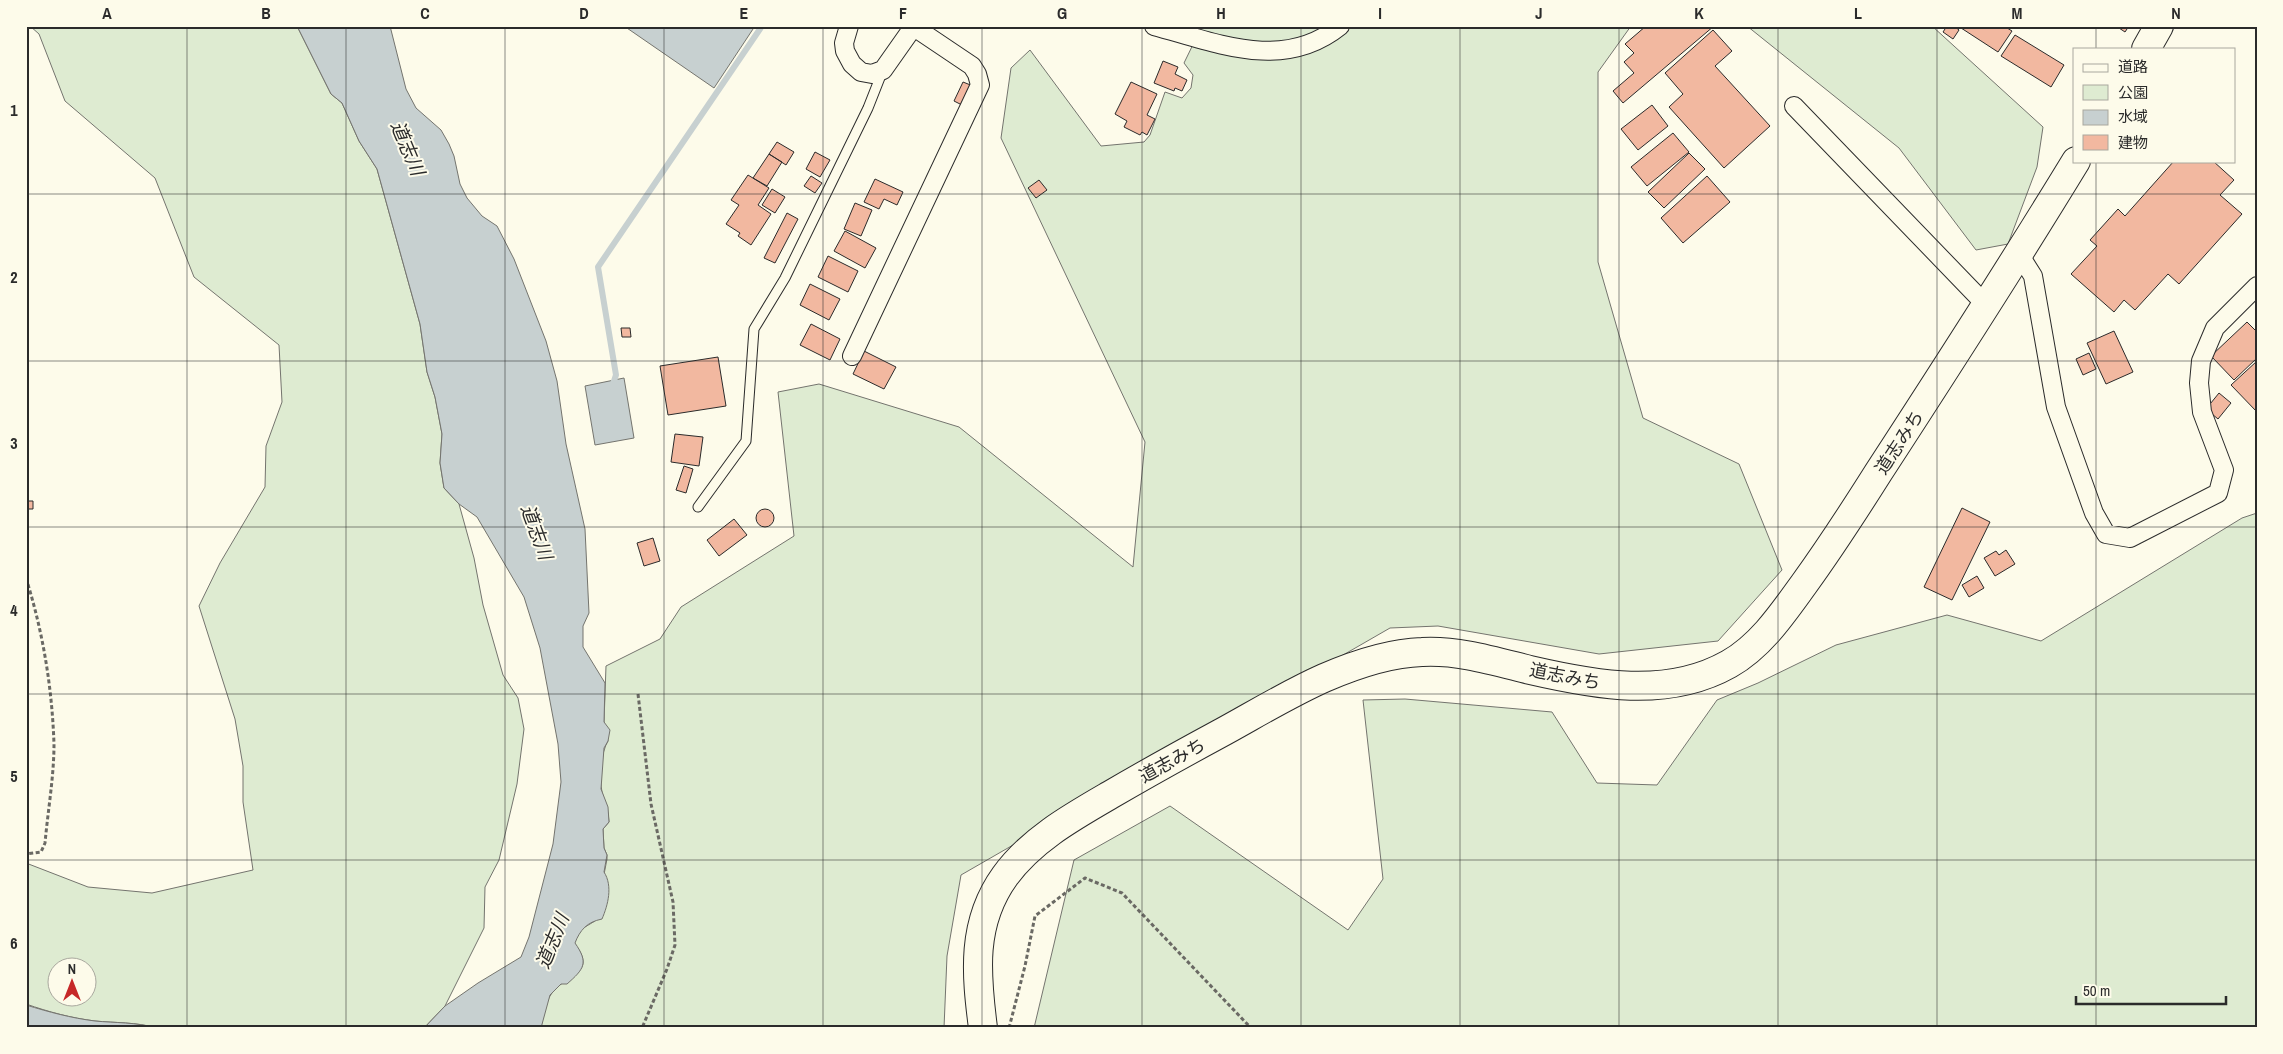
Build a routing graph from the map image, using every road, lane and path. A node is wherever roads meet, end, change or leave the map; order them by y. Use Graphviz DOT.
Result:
graph roads {
  1 [pos="849,26"];
  2 [pos="914,26"];
  3 [pos="1154,26"];
  4 [pos="1340,26"];
  5 [pos="2159,26"];
  6 [pos="2147,48"];
  7 [pos="883,70"];
  8 [pos="1794,106"];
  9 [pos="2075,162"];
  10 [pos="2019,254"];
  11 [pos="2257,286"];
  12 [pos="1987,306"];
  13 [pos="852,356"];
  14 [pos="698,507"];
  15 [pos="26,578"];
  16 [pos="638,694"];
  17 [pos="26,854"];
  18 [pos="642,1028"];
  19 [pos="983,1028"];
  20 [pos="1009,1028"];
  21 [pos="1251,1028"];
  1 -- 7 [label="street"];
  2 -- 7 [label="street"];
  2 -- 13 [label="street"];
  3 -- 4 [label="street"];
  5 -- 6 [label="highway"];
  7 -- 14 [label="lane"];
  8 -- 12 [label="street"];
  9 -- 10 [label="highway, 道志みち"];
  10 -- 11 [label="street"];
  10 -- 12 [label="highway, 道志みち"];
  12 -- 19 [label="highway, 道志みち"];
  15 -- 17 [label="path"];
  16 -- 18 [label="path"];
  20 -- 21 [label="path"];
}
